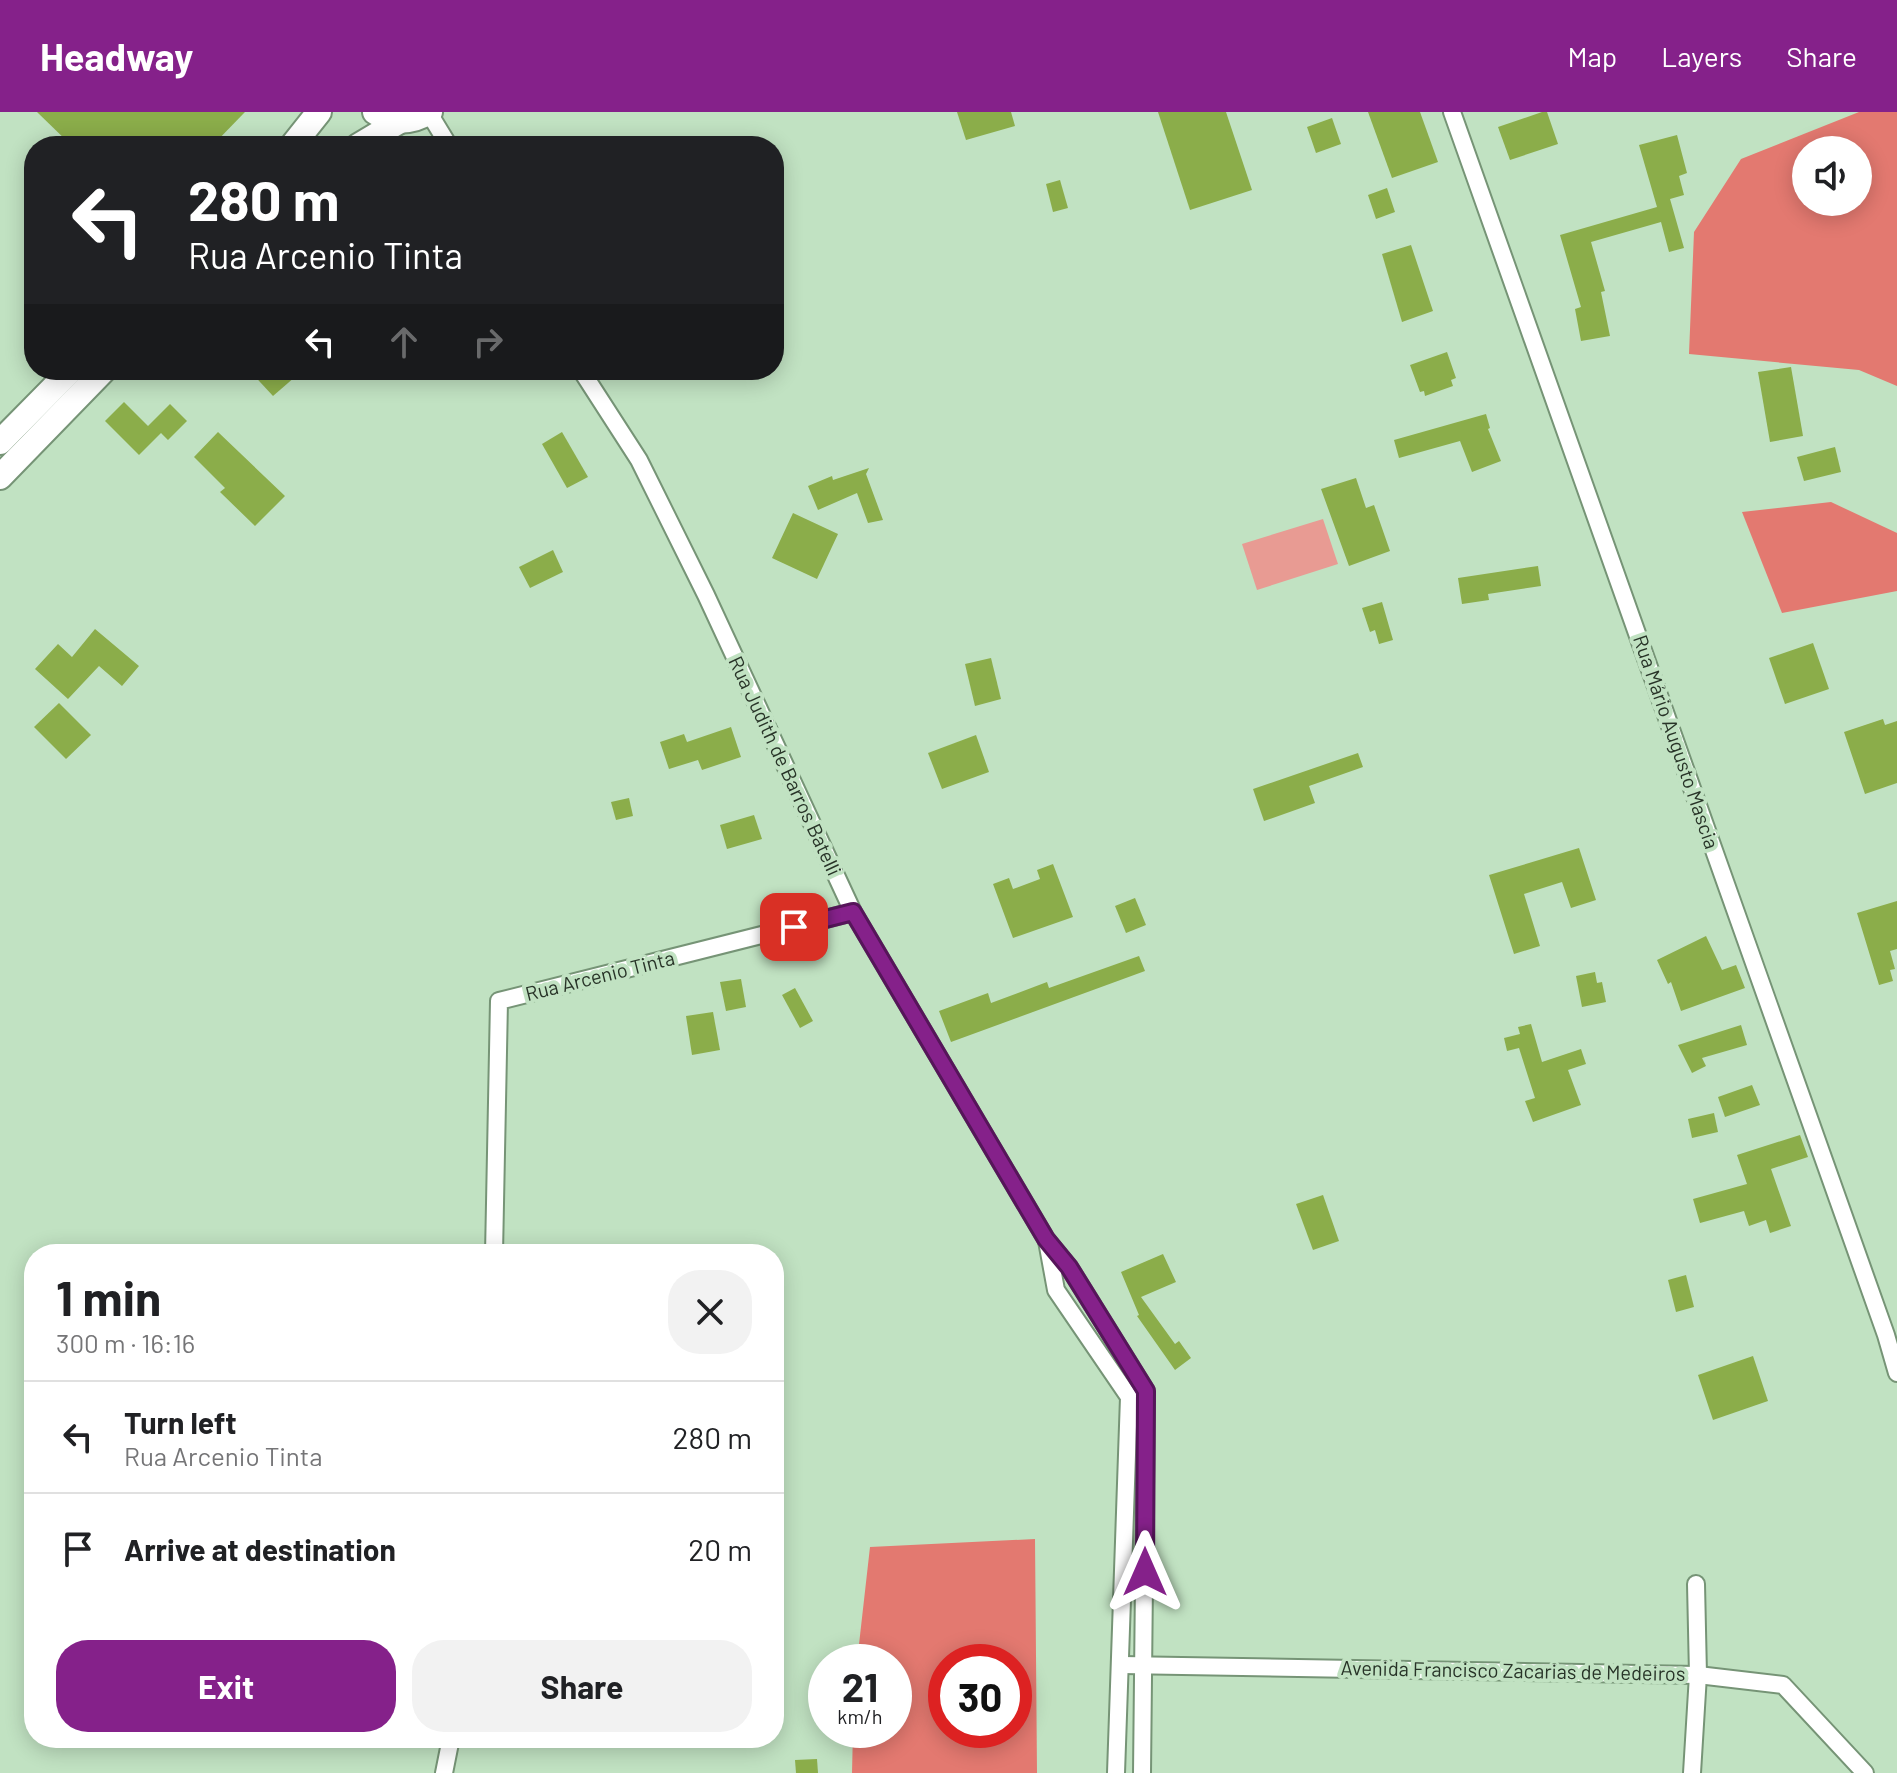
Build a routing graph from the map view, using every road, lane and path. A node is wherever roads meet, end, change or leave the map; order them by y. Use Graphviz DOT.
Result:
graph roads {
  1 [pos="319,112"];
  2 [pos="375,112"];
  3 [pos="1452,112"];
  4 [pos="430,113"];
  5 [pos="400,121"];
  6 [pos="300,136"];
  7 [pos="375,136"];
  8 [pos="443,136"];
  9 [pos="61,380"];
  10 [pos="94,380"];
  11 [pos="587,380"];
  12 [pos="0,442"];
  13 [pos="0,477"];
  14 [pos="853,912"];
  15 [pos="1046,1239"];
  16 [pos="494,1244"];
  17 [pos="1897,1373"];
  18 [pos="1696,1584"];
  19 [pos="1144,1663"];
  20 [pos="1122,1665"];
  21 [pos="1698,1675"];
  22 [pos="449,1748"];
  23 [pos="444,1773"];
  24 [pos="1116,1773"];
  25 [pos="1142,1773"];
  26 [pos="1692,1773"];
  27 [pos="1865,1773"];
  1 -- 6 [label="main road"];
  2 -- 5 [label="main road"];
  3 -- 17 [label="street, Rua Mário Augusto Mascia"];
  4 -- 5 [label="main road"];
  4 -- 8 [label="street"];
  5 -- 7 [label="main road"];
  9 -- 12 [label="main road"];
  10 -- 13 [label="main road"];
  11 -- 14 [label="street, Rua Judith de Barros Batelli"];
  14 -- 15 [label="street, Rua Judith de Barros Batelli"];
  14 -- 16 [label="street, Rua Arcenio Tinta"];
  15 -- 19 [label="street, Rua Judith de Barros Batelli"];
  15 -- 20 [label="street, Rua Judith de Barros Batelli"];
  18 -- 21 [label="street"];
  19 -- 20 [label="street, Avenida Francisco Zacarias de Medeiros"];
  19 -- 21 [label="street, Avenida Francisco Zacarias de Medeiros"];
  19 -- 25 [label="street, Rua Judith de Barros Batelli"];
  20 -- 24 [label="street, Rua Judith de Barros Batelli"];
  21 -- 26 [label="street"];
  21 -- 27 [label="street, Avenida Francisco Zacarias de Medeiros"];
  22 -- 23 [label="street"];
}
